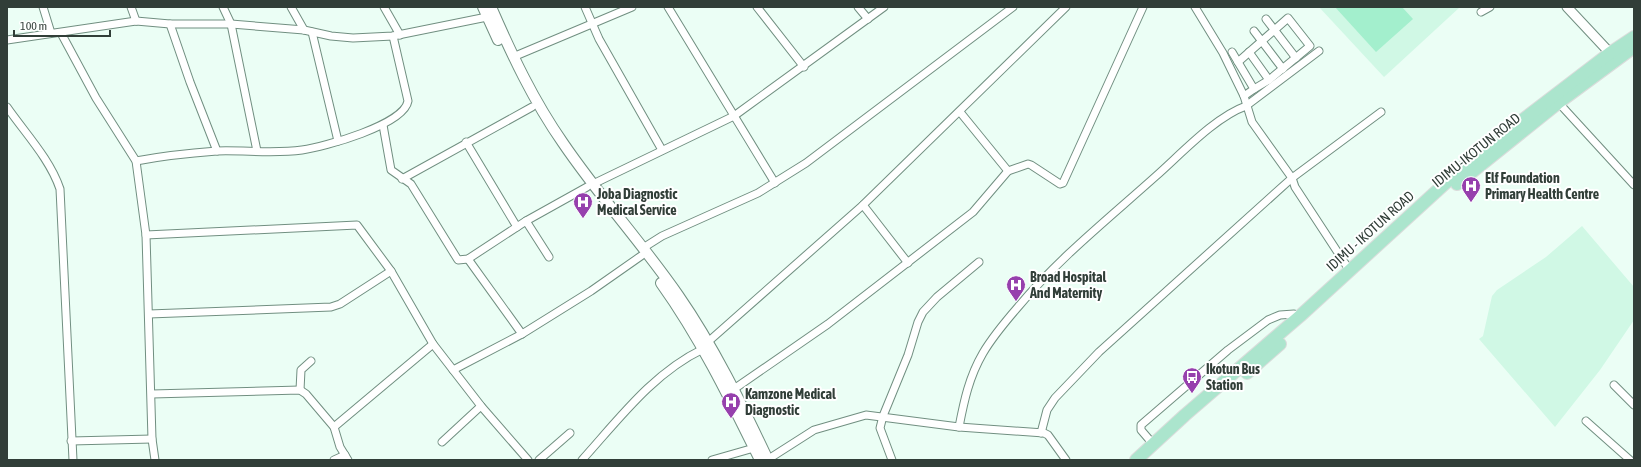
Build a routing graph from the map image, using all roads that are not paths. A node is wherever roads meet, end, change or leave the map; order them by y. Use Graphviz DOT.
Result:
graph roads {
  1 [pos="43,7"];
  2 [pos="131,7"];
  3 [pos="223,7"];
  4 [pos="291,7"];
  5 [pos="384,7"];
  6 [pos="585,7"];
  7 [pos="632,7"];
  8 [pos="668,7"];
  9 [pos="757,7"];
  10 [pos="858,7"];
  11 [pos="884,7"];
  12 [pos="1013,7"];
  13 [pos="1066,7"];
  14 [pos="1143,7"];
  15 [pos="1195,7"];
  16 [pos="1490,7"];
  17 [pos="1567,7"];
  18 [pos="487,10"];
  19 [pos="1481,12"];
  20 [pos="868,19"];
  21 [pos="1266,19"];
  22 [pos="136,21"];
  23 [pos="592,22"];
  24 [pos="170,24"];
  25 [pos="230,24"];
  26 [pos="304,30"];
  27 [pos="1274,30"];
  28 [pos="1254,31"];
  29 [pos="312,32"];
  30 [pos="51,33"];
  31 [pos="61,33"];
  32 [pos="397,35"];
  33 [pos="1634,37"];
  34 [pos="7,40"];
  35 [pos="1262,41"];
  36 [pos="1634,47"];
  37 [pos="1319,51"];
  38 [pos="1232,52"];
  39 [pos="1249,52"];
  40 [pos="1610,53"];
  41 [pos="513,58"];
  42 [pos="1296,58"];
  43 [pos="1238,62"];
  44 [pos="804,67"];
  45 [pos="1283,69"];
  46 [pos="1269,80"];
  47 [pos="1254,88"];
  48 [pos="1244,96"];
  49 [pos="1556,99"];
  50 [pos="1246,106"];
  51 [pos="7,107"];
  52 [pos="532,107"];
  53 [pos="960,112"];
  54 [pos="1381,112"];
  55 [pos="734,116"];
  56 [pos="383,125"];
  57 [pos="550,130"];
  58 [pos="338,141"];
  59 [pos="466,142"];
  60 [pos="662,150"];
  61 [pos="217,151"];
  62 [pos="257,151"];
  63 [pos="136,161"];
  64 [pos="1008,171"];
  65 [pos="1631,177"];
  66 [pos="402,178"];
  67 [pos="1292,178"];
  68 [pos="775,183"];
  69 [pos="1634,185"];
  70 [pos="590,186"];
  71 [pos="863,205"];
  72 [pos="526,221"];
  73 [pos="517,227"];
  74 [pos="146,235"];
  75 [pos="642,252"];
  76 [pos="549,257"];
  77 [pos="468,259"];
  78 [pos="1367,259"];
  79 [pos="979,262"];
  80 [pos="908,263"];
  81 [pos="391,271"];
  82 [pos="1350,271"];
  83 [pos="149,314"];
  84 [pos="1300,316"];
  85 [pos="522,334"];
  86 [pos="433,344"];
  87 [pos="706,345"];
  88 [pos="311,361"];
  89 [pos="453,370"];
  90 [pos="1614,385"];
  91 [pos="734,389"];
  92 [pos="300,390"];
  93 [pos="152,394"];
  94 [pos="1634,405"];
  95 [pos="481,406"];
  96 [pos="882,416"];
  97 [pos="1586,421"];
  98 [pos="334,427"];
  99 [pos="959,427"];
  100 [pos="570,433"];
  101 [pos="1041,433"];
  102 [pos="152,439"];
  103 [pos="72,441"];
  104 [pos="442,442"];
  105 [pos="1153,444"];
  106 [pos="754,448"];
  107 [pos="346,458"];
  108 [pos="73,460"];
  109 [pos="155,460"];
  110 [pos="334,460"];
  111 [pos="528,460"];
  112 [pos="539,460"];
  113 [pos="582,460"];
  114 [pos="712,460"];
  115 [pos="760,460"];
  116 [pos="768,460"];
  117 [pos="892,460"];
  118 [pos="1066,460"];
  119 [pos="1136,460"];
  120 [pos="1147,460"];
  121 [pos="1630,460"];
  1 -- 30 [label="street"];
  2 -- 22 [label="street"];
  3 -- 25 [label="street"];
  4 -- 26 [label="street"];
  5 -- 32 [label="street"];
  6 -- 23 [label="street"];
  7 -- 23 [label="street"];
  8 -- 55 [label="street"];
  9 -- 44 [label="street"];
  10 -- 20 [label="street"];
  11 -- 20 [label="street"];
  12 -- 68 [label="street"];
  13 -- 53 [label="street"];
  14 -- 64 [label="street"];
  15 -- 48 [label="street"];
  16 -- 19 [label="street"];
  17 -- 40 [label="street"];
  18 -- 32 [label="street"];
  18 -- 41 [label="main road"];
  18 -- 52 [label="main road"];
  20 -- 44 [label="street"];
  21 -- 27 [label="street"];
  22 -- 24 [label="street"];
  22 -- 31 [label="street"];
  23 -- 41 [label="street"];
  23 -- 60 [label="street"];
  24 -- 25 [label="street"];
  24 -- 61 [label="street"];
  25 -- 26 [label="street"];
  25 -- 62 [label="street"];
  26 -- 29 [label="street"];
  27 -- 35 [label="street"];
  27 -- 42 [label="street"];
  27 -- 42 [label="street"];
  28 -- 35 [label="street"];
  29 -- 32 [label="street"];
  29 -- 58 [label="street"];
  30 -- 31 [label="street"];
  30 -- 34 [label="street"];
  31 -- 63 [label="street"];
  32 -- 56 [label="street"];
  33 -- 40 [label="main road"];
  35 -- 39 [label="street"];
  35 -- 45 [label="street"];
  36 -- 49 [label="main road, IDIMU-IKOTUN ROAD"];
  37 -- 50 [label="street"];
  38 -- 43 [label="street"];
  39 -- 43 [label="street"];
  39 -- 46 [label="street"];
  40 -- 49 [label="main road"];
  41 -- 57 [label="main road"];
  42 -- 45 [label="street"];
  43 -- 47 [label="street"];
  44 -- 55 [label="street"];
  45 -- 46 [label="street"];
  46 -- 47 [label="street"];
  47 -- 48 [label="street"];
  48 -- 50 [label="street"];
  49 -- 65 [label="street"];
  49 -- 78 [label="main road, IDIMU-IKOTUN ROAD"];
  50 -- 67 [label="street"];
  50 -- 99 [label="street"];
  51 -- 103 [label="street"];
  52 -- 57 [label="main road"];
  52 -- 59 [label="street"];
  53 -- 64 [label="street"];
  53 -- 71 [label="street"];
  54 -- 67 [label="street"];
  55 -- 60 [label="street"];
  55 -- 68 [label="street"];
  56 -- 58 [label="street"];
  56 -- 66 [label="street"];
  57 -- 70 [label="main road"];
  58 -- 62 [label="street"];
  59 -- 66 [label="street"];
  59 -- 73 [label="street"];
  60 -- 70 [label="street"];
  61 -- 62 [label="street"];
  61 -- 63 [label="street"];
  63 -- 74 [label="street"];
  64 -- 80 [label="street"];
  65 -- 69 [label="street"];
  66 -- 77 [label="street"];
  67 -- 82 [label="street"];
  67 -- 101 [label="street"];
  68 -- 75 [label="street"];
  70 -- 72 [label="street"];
  70 -- 75 [label="main road"];
  71 -- 80 [label="street"];
  71 -- 87 [label="street"];
  72 -- 73 [label="street"];
  72 -- 76 [label="street"];
  73 -- 77 [label="street"];
  74 -- 81 [label="street"];
  74 -- 83 [label="street"];
  75 -- 85 [label="street"];
  75 -- 87 [label="main road"];
  77 -- 85 [label="street"];
  78 -- 82 [label="main road, IDIMU - IKOTUN ROAD"];
  78 -- 120 [label="main road, IDIMU-IKOTUN ROAD"];
  79 -- 96 [label="street"];
  80 -- 91 [label="street"];
  81 -- 83 [label="street"];
  81 -- 86 [label="street"];
  82 -- 84 [label="main road, IDIMU - IKOTUN ROAD"];
  83 -- 93 [label="street"];
  84 -- 105 [label="main road, IDIMU - IKOTUN ROAD"];
  84 -- 105 [label="street"];
  85 -- 89 [label="street"];
  86 -- 89 [label="street"];
  86 -- 98 [label="street"];
  87 -- 91 [label="main road"];
  87 -- 106 [label="main road"];
  87 -- 113 [label="street"];
  88 -- 92 [label="street"];
  89 -- 95 [label="street"];
  90 -- 94 [label="street"];
  91 -- 116 [label="main road"];
  92 -- 93 [label="street"];
  92 -- 98 [label="street"];
  93 -- 102 [label="street"];
  95 -- 104 [label="street"];
  95 -- 111 [label="street"];
  96 -- 99 [label="street"];
  96 -- 116 [label="street"];
  96 -- 117 [label="street"];
  97 -- 121 [label="street"];
  98 -- 107 [label="street"];
  99 -- 101 [label="street"];
  100 -- 112 [label="street"];
  101 -- 118 [label="street"];
  102 -- 103 [label="street"];
  102 -- 109 [label="street"];
  103 -- 108 [label="street"];
  105 -- 119 [label="main road, IDIMU - IKOTUN ROAD"];
  106 -- 114 [label="street"];
  106 -- 115 [label="main road"];
  107 -- 110 [label="street"];
}
